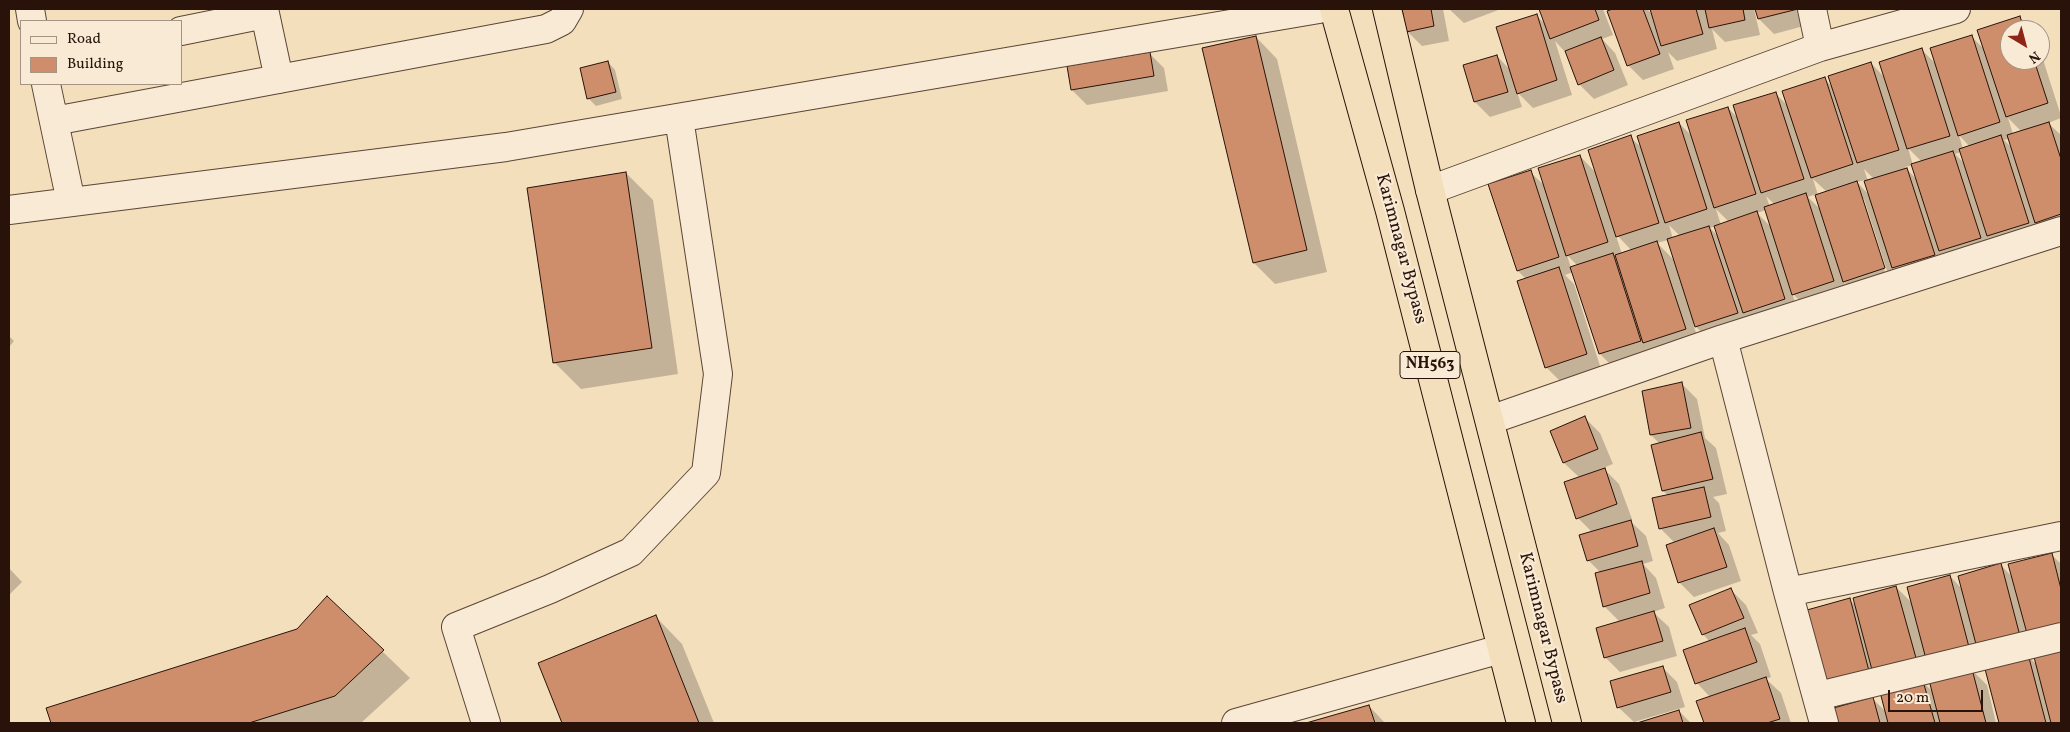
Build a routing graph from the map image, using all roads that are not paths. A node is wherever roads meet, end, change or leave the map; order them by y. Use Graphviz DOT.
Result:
graph roads {
  1 [pos="569,9"];
  2 [pos="1319,9"];
  3 [pos="1334,9"];
  4 [pos="1387,9"];
  5 [pos="1812,9"];
  6 [pos="1956,9"];
  7 [pos="265,11"];
  8 [pos="182,31"];
  9 [pos="1820,47"];
  10 [pos="279,79"];
  11 [pos="46,85"];
  12 [pos="679,118"];
  13 [pos="54,121"];
  14 [pos="1430,190"];
  15 [pos="71,202"];
  16 [pos="9,210"];
  17 [pos="2061,231"];
  18 [pos="1723,339"];
  19 [pos="1490,420"];
  20 [pos="2061,536"];
  21 [pos="1788,592"];
  22 [pos="2061,637"];
  23 [pos="1501,649"];
  24 [pos="1818,696"];
  25 [pos="486,723"];
  26 [pos="1236,723"];
  27 [pos="1520,723"];
  28 [pos="1567,723"];
  29 [pos="1824,723"];
  1 -- 10 [label="street"];
  2 -- 12 [label="street"];
  3 -- 23 [label="highway, Karimnagar Bypass / NH563"];
  4 -- 14 [label="highway, Karimnagar Bypass / NH563"];
  5 -- 9 [label="street"];
  6 -- 9 [label="street"];
  7 -- 8 [label="street"];
  7 -- 10 [label="street"];
  9 -- 14 [label="street"];
  10 -- 13 [label="street"];
  11 -- 13 [label="street"];
  12 -- 15 [label="street"];
  12 -- 25 [label="street"];
  13 -- 15 [label="street"];
  14 -- 19 [label="highway, Karimnagar Bypass / NH563"];
  15 -- 16 [label="street"];
  17 -- 18 [label="street"];
  18 -- 19 [label="street"];
  18 -- 21 [label="street"];
  19 -- 28 [label="highway, Karimnagar Bypass / NH563"];
  20 -- 21 [label="street"];
  21 -- 24 [label="street"];
  22 -- 24 [label="street"];
  23 -- 26 [label="street"];
  23 -- 27 [label="highway, Karimnagar Bypass / NH563"];
  24 -- 29 [label="street"];
}
